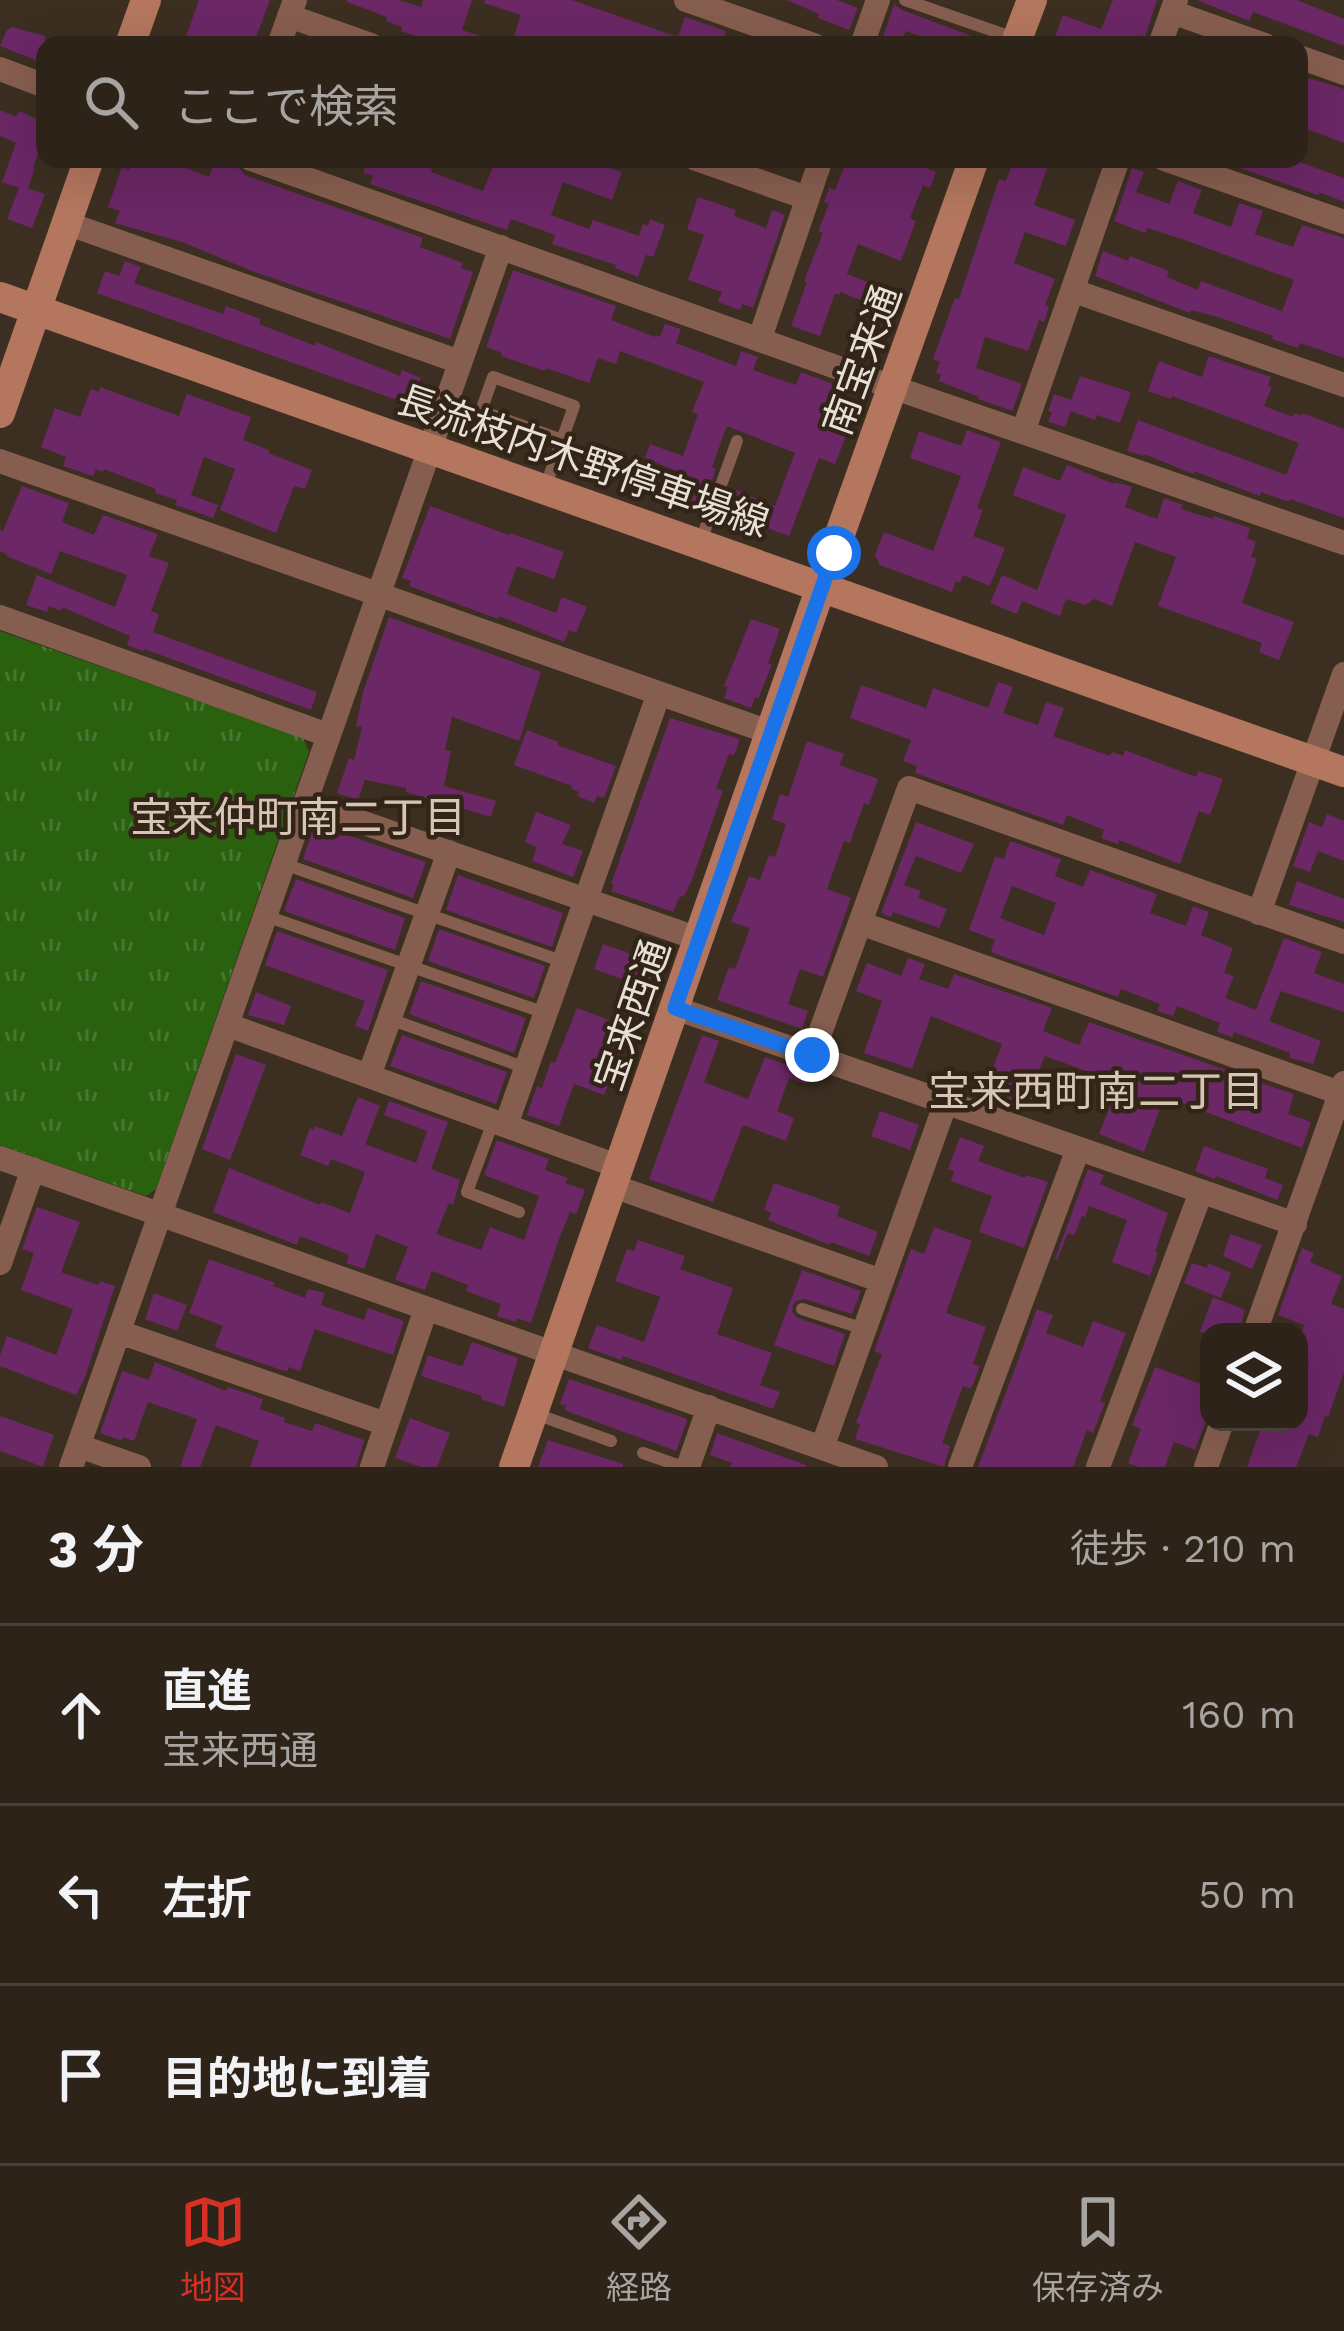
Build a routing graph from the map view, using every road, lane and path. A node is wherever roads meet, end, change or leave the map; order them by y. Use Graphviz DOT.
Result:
graph roads {
  1 [pos="146,0"];
  2 [pos="686,0"];
  3 [pos="878,0"];
  4 [pos="905,0"];
  5 [pos="1031,0"];
  6 [pos="1174,6"];
  7 [pos="292,8"];
  8 [pos="133,36"];
  9 [pos="352,36"];
  10 [pos="788,36"];
  11 [pos="865,36"];
  12 [pos="1000,36"];
  13 [pos="1018,36"];
  14 [pos="1163,36"];
  15 [pos="1244,36"];
  16 [pos="1308,60"];
  17 [pos="0,69"];
  18 [pos="1344,73"];
  19 [pos="36,83"];
  20 [pos="86,168"];
  21 [pos="276,168"];
  22 [pos="722,168"];
  23 [pos="818,168"];
  24 [pos="971,168"];
  25 [pos="1115,168"];
  26 [pos="1190,168"];
  27 [pos="807,198"];
  28 [pos="1344,222"];
  29 [pos="66,224"];
  30 [pos="502,248"];
  31 [pos="1074,291"];
  32 [pos="0,297"];
  33 [pos="35,310"];
  34 [pos="760,338"];
  35 [pos="458,369"];
  36 [pos="1344,385"];
  37 [pos="489,388"];
  38 [pos="895,388"];
  39 [pos="0,413"];
  40 [pos="1023,431"];
  41 [pos="562,440"];
  42 [pos="737,441"];
  43 [pos="430,448"];
  44 [pos="0,461"];
  45 [pos="544,489"];
  46 [pos="1344,542"];
  47 [pos="700,544"];
  48 [pos="821,587"];
  49 [pos="379,594"];
  50 [pos="0,617"];
  51 [pos="1344,674"];
  52 [pos="658,693"];
  53 [pos="772,733"];
  54 [pos="328,735"];
  55 [pos="1312,760"];
  56 [pos="1344,772"];
  57 [pos="306,802"];
  58 [pos="449,852"];
  59 [pos="284,864"];
  60 [pos="587,901"];
  61 [pos="1259,913"];
  62 [pos="427,914"];
  63 [pos="266,916"];
  64 [pos="860,923"];
  65 [pos="699,939"];
  66 [pos="1344,942"];
  67 [pos="565,963"];
  68 [pos="408,967"];
  69 [pos="675,1008"];
  70 [pos="547,1013"];
  71 [pos="389,1019"];
  72 [pos="228,1024"];
  73 [pos="812,1055"];
  74 [pos="527,1069"];
  75 [pos="369,1076"];
  76 [pos="1342,1088"];
  77 [pos="946,1102"];
  78 [pos="500,1123"];
  79 [pos="1078,1149"];
  80 [pos="1333,1151"];
  81 [pos="0,1158"];
  82 [pos="33,1169"];
  83 [pos="617,1176"];
  84 [pos="1201,1192"];
  85 [pos="519,1212"];
  86 [pos="159,1214"];
  87 [pos="1295,1224"];
  88 [pos="0,1263"];
  89 [pos="882,1281"];
  90 [pos="426,1309"];
  91 [pos="802,1309"];
  92 [pos="1259,1323"];
  93 [pos="865,1330"];
  94 [pos="118,1332"];
  95 [pos="554,1353"];
  96 [pos="709,1407"];
  97 [pos="533,1413"];
  98 [pos="386,1424"];
  99 [pos="1219,1431"];
  100 [pos="611,1441"];
  101 [pos="643,1453"];
  102 [pos="75,1456"];
  103 [pos="837,1457"];
  104 [pos="692,1465"];
  105 [pos="140,1467"];
  106 [pos="372,1467"];
  107 [pos="514,1467"];
  108 [pos="876,1467"];
  109 [pos="960,1467"];
  110 [pos="1098,1467"];
  111 [pos="1206,1467"];
  1 -- 8 [label="street"];
  2 -- 10 [label="street"];
  3 -- 11 [label="street"];
  4 -- 12 [label="lane"];
  5 -- 13 [label="street"];
  6 -- 14 [label="street"];
  6 -- 15 [label="street"];
  7 -- 9 [label="street"];
  16 -- 18 [label="street"];
  17 -- 19 [label="street"];
  20 -- 29 [label="street"];
  21 -- 30 [label="street"];
  22 -- 27 [label="street"];
  23 -- 27 [label="street"];
  24 -- 38 [label="street, 南宝来通"];
  25 -- 31 [label="street"];
  26 -- 28 [label="street"];
  27 -- 34 [label="street"];
  29 -- 33 [label="street"];
  29 -- 35 [label="street"];
  30 -- 34 [label="street"];
  30 -- 35 [label="street"];
  31 -- 36 [label="street"];
  31 -- 40 [label="street"];
  32 -- 33 [label="street, 長流枝内木野停車場線"];
  33 -- 39 [label="street"];
  33 -- 43 [label="street, 長流枝内木野停車場線"];
  34 -- 38 [label="street"];
  35 -- 37 [label="lane"];
  35 -- 43 [label="street"];
  37 -- 41 [label="lane"];
  37 -- 41 [label="lane"];
  38 -- 40 [label="street"];
  38 -- 48 [label="street, 南宝来通"];
  40 -- 46 [label="street"];
  41 -- 45 [label="lane"];
  42 -- 47 [label="lane"];
  43 -- 45 [label="street, 長流枝内木野停車場線"];
  43 -- 49 [label="street"];
  44 -- 49 [label="street"];
  45 -- 47 [label="street, 長流枝内木野停車場線"];
  47 -- 48 [label="street, 長流枝内木野停車場線"];
  48 -- 53 [label="street, 宝来西通"];
  48 -- 55 [label="street, 長流枝内木野停車場線"];
  49 -- 52 [label="street"];
  49 -- 54 [label="street"];
  50 -- 54 [label="street"];
  51 -- 55 [label="street"];
  52 -- 53 [label="street"];
  52 -- 60 [label="street"];
  53 -- 65 [label="street, 宝来西通"];
  54 -- 57 [label="street"];
  55 -- 56 [label="street, 長流枝内木野停車場線"];
  55 -- 61 [label="street"];
  57 -- 58 [label="street"];
  57 -- 59 [label="street"];
  58 -- 60 [label="street"];
  58 -- 62 [label="street"];
  59 -- 62 [label="lane"];
  59 -- 63 [label="street"];
  60 -- 65 [label="street"];
  60 -- 67 [label="street"];
  61 -- 64 [label="street"];
  61 -- 66 [label="street"];
  62 -- 67 [label="lane"];
  62 -- 68 [label="street"];
  63 -- 68 [label="lane"];
  63 -- 72 [label="street"];
  64 -- 73 [label="street"];
  64 -- 76 [label="street"];
  65 -- 69 [label="street, 宝来西通"];
  67 -- 70 [label="street"];
  68 -- 70 [label="lane"];
  68 -- 71 [label="street"];
  69 -- 73 [label="street"];
  69 -- 83 [label="street, 宝来西通"];
  70 -- 74 [label="street"];
  71 -- 74 [label="lane"];
  71 -- 75 [label="street"];
  72 -- 75 [label="street"];
  72 -- 86 [label="street"];
  73 -- 77 [label="street"];
  74 -- 78 [label="street"];
  75 -- 78 [label="street"];
  76 -- 80 [label="street"];
  77 -- 79 [label="street"];
  77 -- 89 [label="street"];
  78 -- 83 [label="street"];
  78 -- 85 [label="lane"];
  79 -- 84 [label="street"];
  79 -- 109 [label="street"];
  80 -- 87 [label="street"];
  81 -- 82 [label="street"];
  82 -- 86 [label="street"];
  82 -- 88 [label="street"];
  83 -- 89 [label="street"];
  83 -- 95 [label="street, 宝来西通"];
  84 -- 87 [label="street"];
  84 -- 110 [label="street"];
  86 -- 90 [label="street"];
  86 -- 94 [label="street"];
  87 -- 92 [label="street"];
  89 -- 93 [label="street"];
  90 -- 95 [label="street"];
  90 -- 98 [label="street"];
  91 -- 93 [label="lane"];
  93 -- 103 [label="street"];
  94 -- 98 [label="street"];
  94 -- 102 [label="street"];
  95 -- 96 [label="street"];
  95 -- 97 [label="street, 宝来西通"];
  96 -- 103 [label="street"];
  96 -- 104 [label="street"];
  97 -- 100 [label="lane"];
  97 -- 107 [label="street, 宝来西通"];
  98 -- 106 [label="street"];
  99 -- 111 [label="street"];
  101 -- 104 [label="lane"];
  102 -- 105 [label="street"];
  103 -- 108 [label="street"];
}
